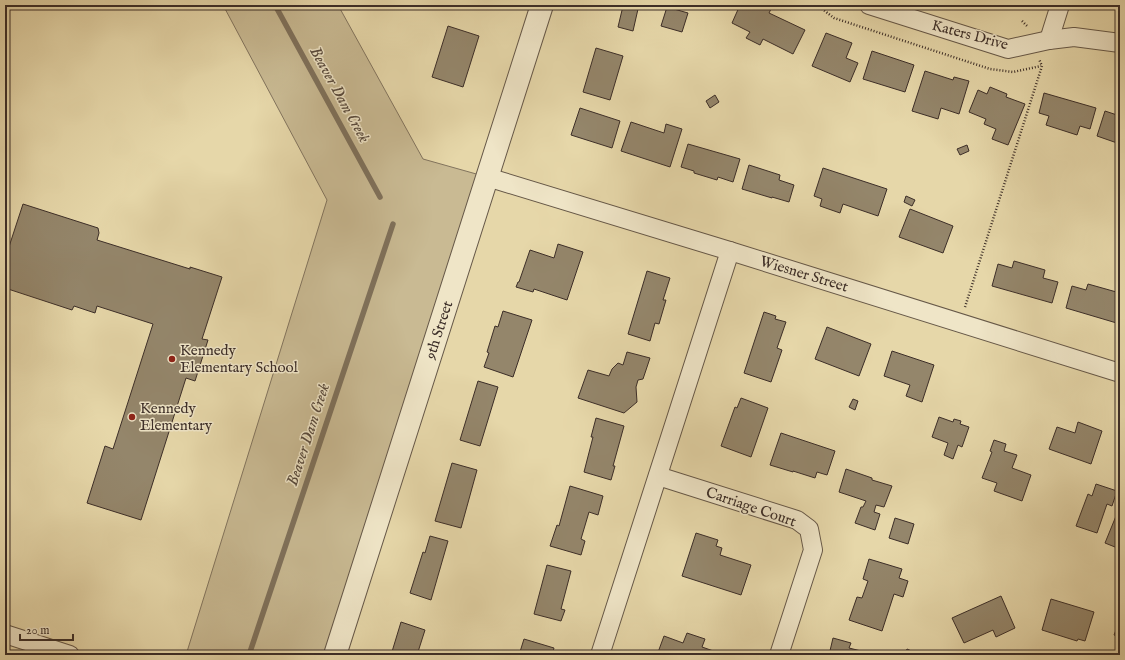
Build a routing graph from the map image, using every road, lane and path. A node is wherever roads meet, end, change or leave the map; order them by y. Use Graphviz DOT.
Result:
graph roads {
  1 [pos="542,5"];
  2 [pos="817,5"];
  3 [pos="869,5"];
  4 [pos="1060,5"];
  5 [pos="1022,21"];
  6 [pos="1042,41"];
  7 [pos="1120,43"];
  8 [pos="1042,66"];
  9 [pos="487,177"];
  10 [pos="730,251"];
  11 [pos="960,323"];
  12 [pos="1120,373"];
  13 [pos="658,476"];
  14 [pos="5,634"];
  15 [pos="60,654"];
  16 [pos="335,655"];
  17 [pos="600,655"];
  18 [pos="779,655"];
  1 -- 9 [label="street, 9th Street"];
  2 -- 8 [label="path"];
  3 -- 6 [label="street, Katers Drive"];
  4 -- 6 [label="street"];
  5 -- 6 [label="path"];
  6 -- 7 [label="street, Katers Drive"];
  6 -- 8 [label="path"];
  8 -- 11 [label="path"];
  9 -- 10 [label="street, Wiesner Street"];
  9 -- 16 [label="street, 9th Street"];
  10 -- 11 [label="street, Wiesner Street"];
  10 -- 13 [label="street"];
  11 -- 12 [label="street, Wiesner Street"];
  13 -- 17 [label="street"];
  13 -- 18 [label="street, Carriage Court"];
  14 -- 15 [label="street"];
}
